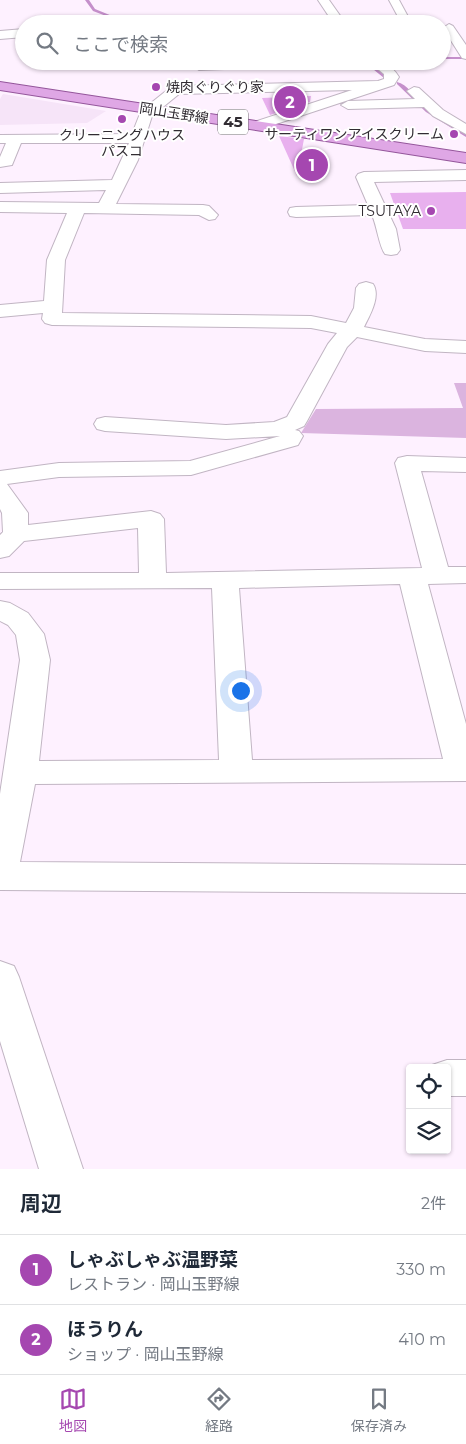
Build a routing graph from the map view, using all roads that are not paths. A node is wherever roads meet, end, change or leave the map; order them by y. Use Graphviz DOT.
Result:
graph roads {
  1 [pos="323,0"];
  2 [pos="394,0"];
  3 [pos="334,15"];
  4 [pos="402,15"];
  5 [pos="451,33"];
  6 [pos="15,34"];
  7 [pos="0,35"];
  8 [pos="451,56"];
  9 [pos="466,56"];
  10 [pos="194,70"];
  11 [pos="380,72"];
  12 [pos="0,78"];
  13 [pos="272,78"];
  14 [pos="0,86"];
  15 [pos="176,90"];
  16 [pos="423,104"];
  17 [pos="322,105"];
  18 [pos="157,106"];
  19 [pos="278,120"];
  20 [pos="256,126"];
  21 [pos="466,130"];
  22 [pos="138,138"];
  23 [pos="8,139"];
  24 [pos="466,148"];
  25 [pos="466,158"];
  26 [pos="0,162"];
  27 [pos="466,175"];
  28 [pos="116,185"];
  29 [pos="0,188"];
  30 [pos="0,207"];
  31 [pos="78,208"];
  32 [pos="105,209"];
  33 [pos="378,210"];
  34 [pos="296,212"];
  35 [pos="209,215"];
  36 [pos="391,250"];
  37 [pos="366,288"];
  38 [pos="53,306"];
  39 [pos="0,310"];
  40 [pos="352,331"];
  41 [pos="466,347"];
  42 [pos="296,421"];
  43 [pos="105,424"];
  44 [pos="466,465"];
  45 [pos="0,478"];
  46 [pos="0,490"];
  47 [pos="8,542"];
  48 [pos="466,575"];
  49 [pos="425,576"];
  50 [pos="225,580"];
  51 [pos="0,581"];
  52 [pos="153,581"];
  53 [pos="0,609"];
  54 [pos="464,770"];
  55 [pos="236,771"];
  56 [pos="22,773"];
  57 [pos="0,876"];
  58 [pos="466,879"];
  59 [pos="0,977"];
  60 [pos="451,1078"];
  61 [pos="466,1078"];
  62 [pos="61,1169"];
  1 -- 3 [label="street"];
  2 -- 4 [label="street"];
  5 -- 9 [label="street"];
  6 -- 7 [label="street"];
  8 -- 9 [label="street"];
  10 -- 15 [label="street"];
  11 -- 13 [label="street"];
  11 -- 15 [label="street"];
  11 -- 16 [label="street"];
  11 -- 17 [label="street"];
  12 -- 18 [label="main road, 岡山玉野線 / 45"];
  14 -- 18 [label="main road, 岡山玉野線 / 45"];
  15 -- 18 [label="street"];
  16 -- 17 [label="street"];
  16 -- 21 [label="street"];
  17 -- 19 [label="street"];
  18 -- 19 [label="main road, 岡山玉野線 / 45"];
  18 -- 20 [label="main road, 岡山玉野線 / 45"];
  18 -- 22 [label="street"];
  19 -- 20 [label="street"];
  19 -- 24 [label="main road, 岡山玉野線 / 45"];
  20 -- 25 [label="main road, 岡山玉野線 / 45"];
  22 -- 23 [label="street"];
  22 -- 28 [label="street"];
  23 -- 26 [label="street"];
  27 -- 33 [label="street"];
  28 -- 29 [label="street"];
  28 -- 32 [label="street"];
  30 -- 31 [label="street"];
  31 -- 32 [label="street"];
  31 -- 38 [label="street"];
  32 -- 35 [label="street"];
  33 -- 34 [label="street"];
  33 -- 36 [label="street"];
  37 -- 40 [label="street"];
  38 -- 39 [label="street"];
  38 -- 40 [label="street"];
  40 -- 41 [label="street"];
  40 -- 42 [label="street"];
  42 -- 43 [label="street"];
  42 -- 45 [label="street"];
  44 -- 49 [label="street"];
  46 -- 47 [label="street"];
  47 -- 52 [label="street"];
  48 -- 49 [label="street"];
  49 -- 50 [label="street"];
  49 -- 54 [label="street"];
  50 -- 52 [label="street"];
  50 -- 55 [label="street"];
  51 -- 52 [label="street"];
  53 -- 56 [label="street"];
  54 -- 55 [label="street"];
  55 -- 56 [label="street"];
  56 -- 57 [label="street"];
  57 -- 58 [label="street"];
  59 -- 62 [label="street"];
  60 -- 61 [label="street"];
}
